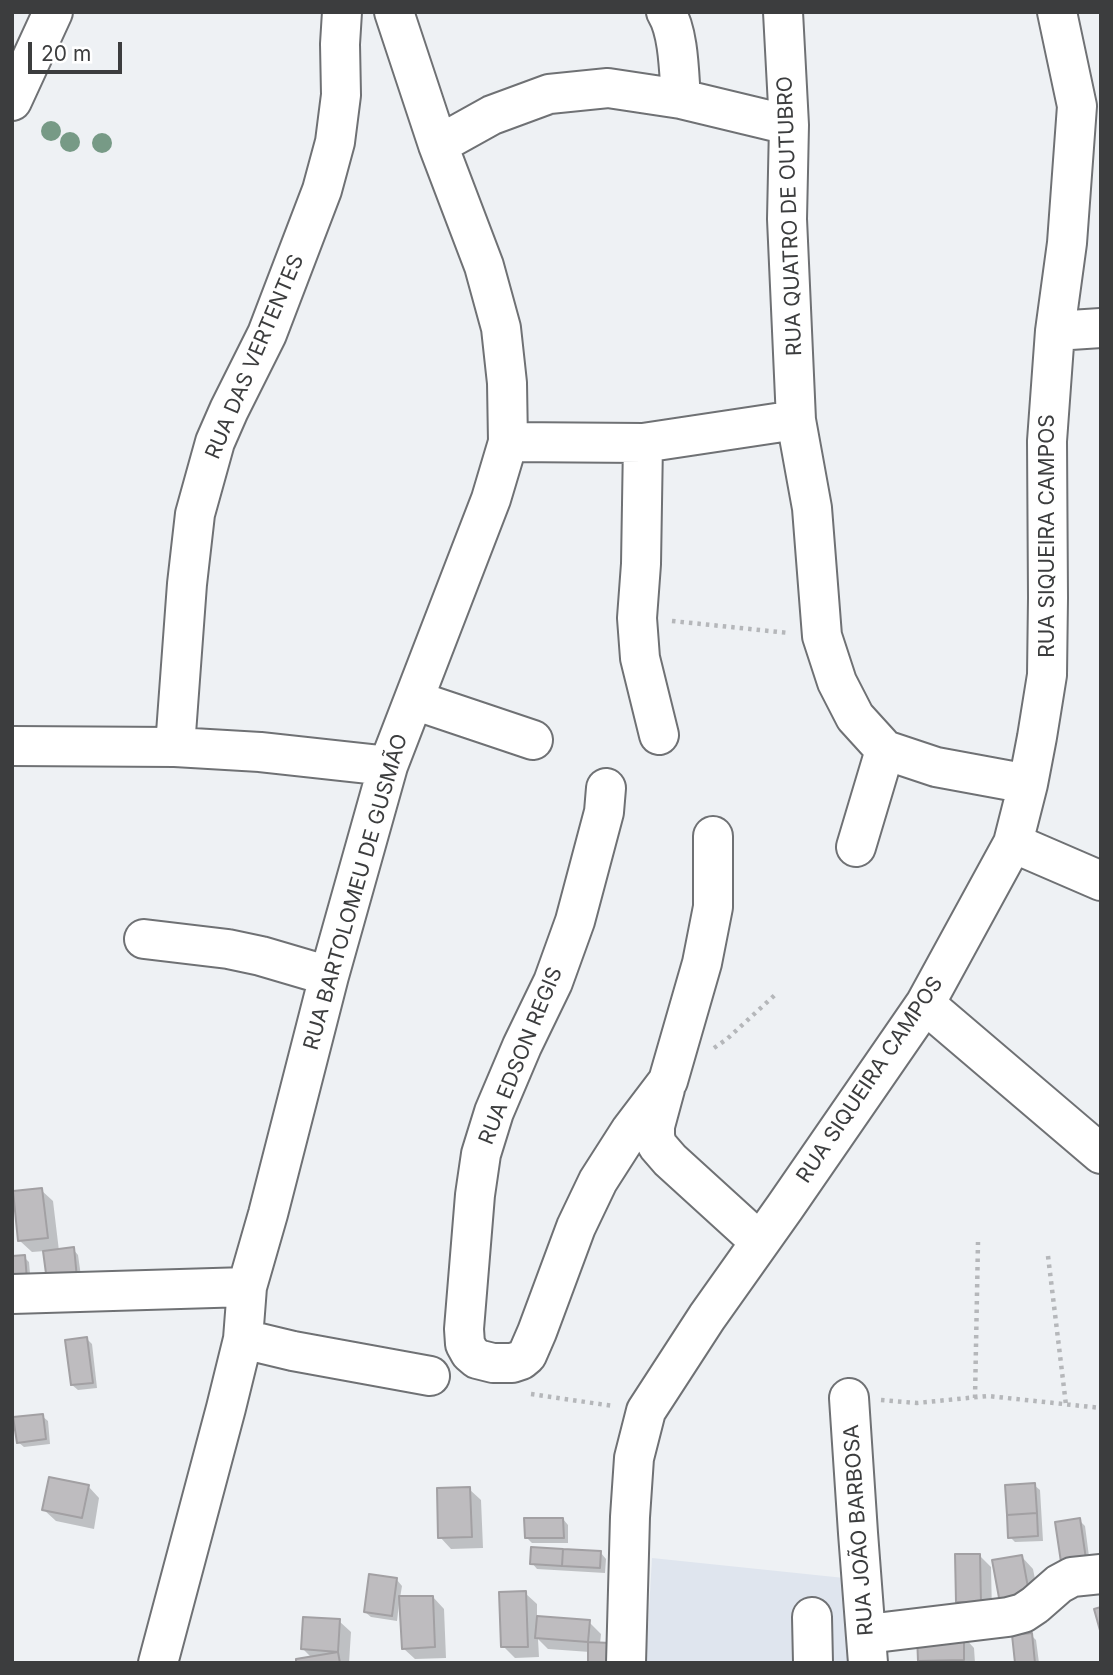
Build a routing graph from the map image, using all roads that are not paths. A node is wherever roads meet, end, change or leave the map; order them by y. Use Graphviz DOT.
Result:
graph roads {
  1 [pos="53,12"];
  2 [pos="342,12"];
  3 [pos="394,12"];
  4 [pos="666,12"];
  5 [pos="783,12"];
  6 [pos="1057,12"];
  7 [pos="1089,94"];
  8 [pos="681,99"];
  9 [pos="12,102"];
  10 [pos="789,125"];
  11 [pos="438,145"];
  12 [pos="1101,328"];
  13 [pos="1055,331"];
  14 [pos="796,420"];
  15 [pos="508,442"];
  16 [pos="643,443"];
  17 [pos="414,700"];
  18 [pos="659,735"];
  19 [pos="533,740"];
  20 [pos="12,746"];
  21 [pos="175,747"];
  22 [pos="885,750"];
  23 [pos="388,766"];
  24 [pos="1028,784"];
  25 [pos="606,788"];
  26 [pos="713,836"];
  27 [pos="1013,843"];
  28 [pos="856,847"];
  29 [pos="1101,881"];
  30 [pos="144,939"];
  31 [pos="329,976"];
  32 [pos="925,1004"];
  33 [pos="668,1081"];
  34 [pos="1101,1154"];
  35 [pos="760,1242"];
  36 [pos="247,1287"];
  37 [pos="12,1294"];
  38 [pos="243,1339"];
  39 [pos="430,1376"];
  40 [pos="849,1398"];
  41 [pos="1101,1574"];
  42 [pos="812,1617"];
  43 [pos="868,1648"];
  44 [pos="158,1663"];
  45 [pos="626,1663"];
  46 [pos="813,1663"];
  1 -- 9 [label="street"];
  2 -- 21 [label="street, RUA DAS VERTENTES"];
  3 -- 11 [label="street, RUA BARTOLOMEU DE GUSMÃO"];
  4 -- 8 [label="street"];
  5 -- 10 [label="street, RUA QUATRO DE OUTUBRO"];
  6 -- 7 [label="street, RUA SIQUEIRA CAMPOS"];
  7 -- 13 [label="street, RUA SIQUEIRA CAMPOS"];
  8 -- 10 [label="street"];
  8 -- 11 [label="street"];
  10 -- 14 [label="street, RUA QUATRO DE OUTUBRO"];
  11 -- 15 [label="street, RUA BARTOLOMEU DE GUSMÃO"];
  12 -- 13 [label="street"];
  13 -- 24 [label="street, RUA SIQUEIRA CAMPOS"];
  14 -- 16 [label="street"];
  14 -- 22 [label="street, RUA QUATRO DE OUTUBRO"];
  15 -- 16 [label="street"];
  15 -- 17 [label="street, RUA BARTOLOMEU DE GUSMÃO"];
  16 -- 18 [label="street"];
  17 -- 19 [label="street"];
  17 -- 23 [label="street, RUA BARTOLOMEU DE GUSMÃO"];
  20 -- 21 [label="street"];
  21 -- 23 [label="street"];
  22 -- 24 [label="street, RUA QUATRO DE OUTUBRO"];
  22 -- 28 [label="street"];
  23 -- 31 [label="street, RUA BARTOLOMEU DE GUSMÃO"];
  24 -- 27 [label="street, RUA SIQUEIRA CAMPOS"];
  25 -- 33 [label="street, RUA EDSON REGIS"];
  26 -- 33 [label="street"];
  27 -- 29 [label="street"];
  27 -- 32 [label="street, RUA SIQUEIRA CAMPOS"];
  30 -- 31 [label="street"];
  31 -- 36 [label="street, RUA BARTOLOMEU DE GUSMÃO"];
  32 -- 34 [label="street"];
  32 -- 35 [label="street, RUA SIQUEIRA CAMPOS"];
  33 -- 35 [label="street"];
  35 -- 45 [label="street, RUA SIQUEIRA CAMPOS"];
  36 -- 37 [label="street"];
  36 -- 38 [label="street, RUA BARTOLOMEU DE GUSMÃO"];
  38 -- 39 [label="street"];
  38 -- 44 [label="street, RUA BARTOLOMEU DE GUSMÃO"];
  40 -- 43 [label="street, RUA JOÃO BARBOSA"];
  41 -- 43 [label="street"];
  42 -- 46 [label="street"];
}
